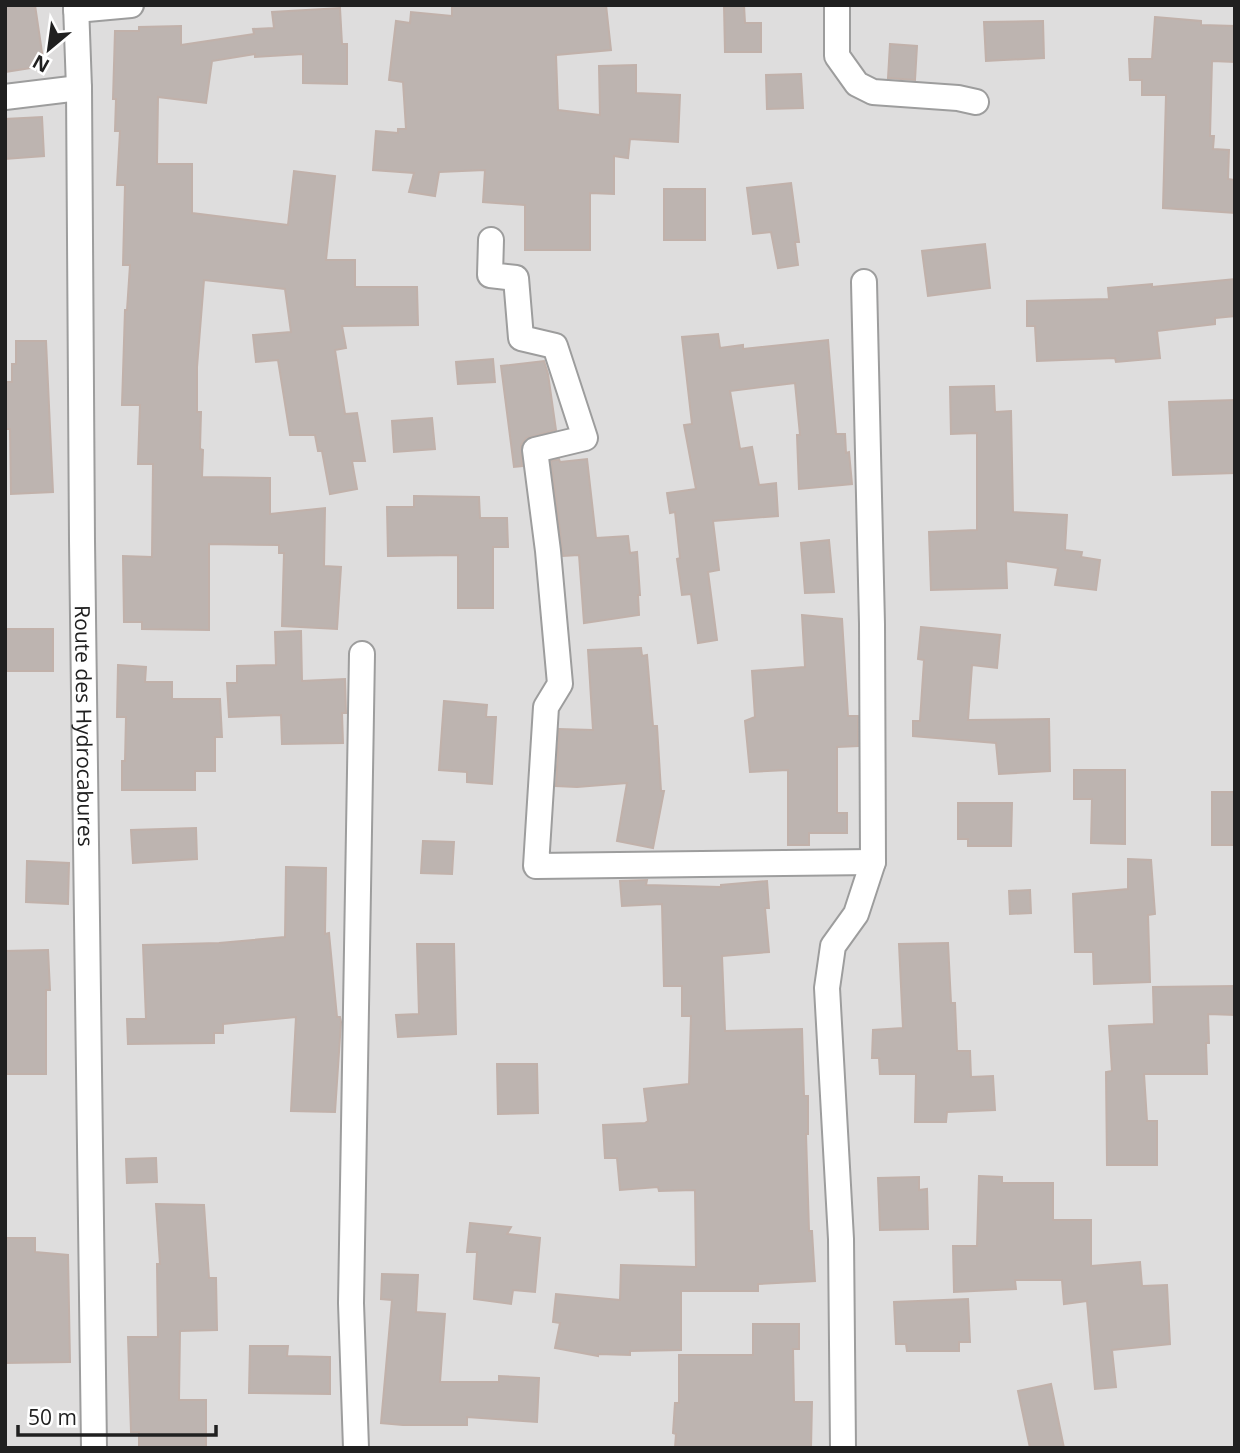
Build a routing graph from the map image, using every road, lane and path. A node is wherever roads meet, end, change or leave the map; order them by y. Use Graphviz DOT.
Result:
graph roads {
  1 [pos="131,5"];
  2 [pos="837,5"];
  3 [pos="76,8"];
  4 [pos="79,88"];
  5 [pos="5,97"];
  6 [pos="976,102"];
  7 [pos="491,240"];
  8 [pos="864,282"];
  9 [pos="362,654"];
  10 [pos="873,862"];
  11 [pos="94,1448"];
  12 [pos="356,1448"];
  13 [pos="843,1448"];
  1 -- 3 [label="street"];
  2 -- 6 [label="street"];
  3 -- 4 [label="street, Route des Hydrocabures"];
  4 -- 5 [label="street"];
  4 -- 11 [label="street, Route des Hydrocabures"];
  7 -- 10 [label="street"];
  8 -- 10 [label="street"];
  9 -- 12 [label="street"];
  10 -- 13 [label="street"];
}
